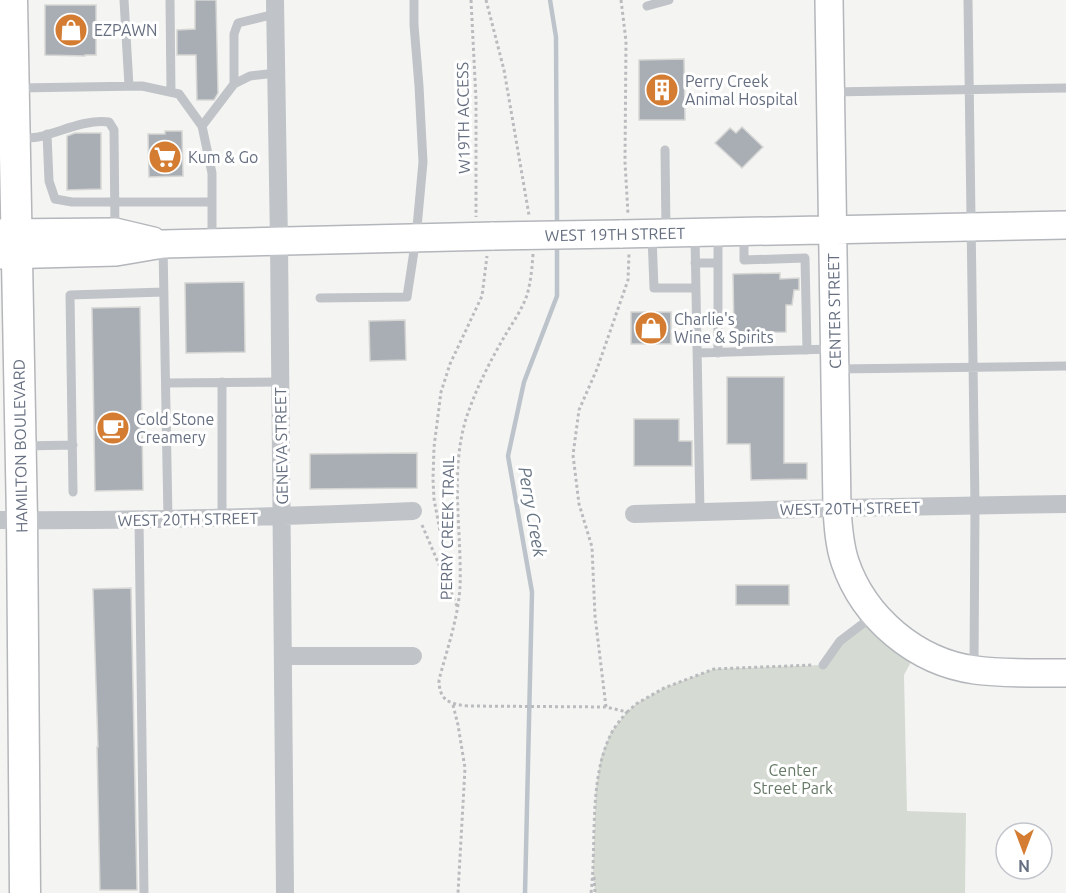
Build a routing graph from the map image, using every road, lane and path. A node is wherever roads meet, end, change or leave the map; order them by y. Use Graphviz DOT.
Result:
graph roads {
  1 [pos="12,0"];
  2 [pos="124,0"];
  3 [pos="170,0"];
  4 [pos="414,0"];
  5 [pos="471,0"];
  6 [pos="486,0"];
  7 [pos="621,0"];
  8 [pos="669,0"];
  9 [pos="829,0"];
  10 [pos="968,0"];
  11 [pos="647,6"];
  12 [pos="275,7"];
  13 [pos="276,74"];
  14 [pos="234,84"];
  15 [pos="129,87"];
  16 [pos="14,88"];
  17 [pos="1066,88"];
  18 [pos="970,90"];
  19 [pos="171,92"];
  20 [pos="831,92"];
  21 [pos="201,126"];
  22 [pos="47,134"];
  23 [pos="15,139"];
  24 [pos="665,150"];
  25 [pos="115,202"];
  26 [pos="212,202"];
  27 [pos="530,219"];
  28 [pos="1066,225"];
  29 [pos="972,227"];
  30 [pos="832,231"];
  31 [pos="115,232"];
  32 [pos="719,232"];
  33 [pos="642,233"];
  34 [pos="485,236"];
  35 [pos="416,238"];
  36 [pos="279,242"];
  37 [pos="212,243"];
  38 [pos="9,244"];
  39 [pos="163,244"];
  40 [pos="533,251"];
  41 [pos="695,263"];
  42 [pos="718,263"];
  43 [pos="696,288"];
  44 [pos="164,292"];
  45 [pos="321,297"];
  46 [pos="807,350"];
  47 [pos="697,353"];
  48 [pos="718,353"];
  49 [pos="835,359"];
  50 [pos="1066,366"];
  51 [pos="974,367"];
  52 [pos="222,382"];
  53 [pos="280,382"];
  54 [pos="166,383"];
  55 [pos="72,445"];
  56 [pos="20,446"];
  57 [pos="73,492"];
  58 [pos="1066,504"];
  59 [pos="975,506"];
  60 [pos="837,508"];
  61 [pos="412,511"];
  62 [pos="700,512"];
  63 [pos="634,514"];
  64 [pos="282,517"];
  65 [pos="222,518"];
  66 [pos="168,519"];
  67 [pos="11,520"];
  68 [pos="140,520"];
  69 [pos="453,595"];
  70 [pos="458,608"];
  71 [pos="874,614"];
  72 [pos="283,656"];
  73 [pos="413,656"];
  74 [pos="823,665"];
  75 [pos="974,670"];
  76 [pos="1066,673"];
  77 [pos="453,705"];
  78 [pos="606,707"];
  79 [pos="627,712"];
  80 [pos="25,893"];
  81 [pos="144,893"];
  82 [pos="285,893"];
  83 [pos="459,893"];
  84 [pos="593,893"];
  1 -- 16 [label="main road, HAMILTON BOULEVARD"];
  2 -- 15 [label="lane"];
  3 -- 19 [label="lane"];
  4 -- 35 [label="lane"];
  5 -- 34 [label="path, W19TH ACCESS"];
  6 -- 27 [label="path"];
  7 -- 33 [label="path"];
  8 -- 11 [label="lane"];
  9 -- 20 [label="main road, CENTER STREET"];
  10 -- 18 [label="lane"];
  12 -- 13 [label="street, GENEVA STREET"];
  12 -- 14 [label="lane"];
  13 -- 14 [label="lane"];
  13 -- 36 [label="street, GENEVA STREET"];
  14 -- 21 [label="lane"];
  15 -- 16 [label="lane"];
  15 -- 19 [label="lane"];
  16 -- 23 [label="main road, HAMILTON BOULEVARD"];
  17 -- 18 [label="lane"];
  18 -- 20 [label="lane"];
  18 -- 29 [label="lane"];
  19 -- 21 [label="lane"];
  20 -- 30 [label="main road, CENTER STREET"];
  21 -- 26 [label="lane"];
  22 -- 23 [label="lane"];
  22 -- 25 [label="lane"];
  22 -- 25 [label="lane"];
  23 -- 38 [label="main road, HAMILTON BOULEVARD"];
  24 -- 33 [label="lane"];
  25 -- 26 [label="lane"];
  25 -- 31 [label="lane"];
  26 -- 37 [label="lane"];
  28 -- 29 [label="main road, WEST 19TH STREET"];
  29 -- 30 [label="main road, WEST 19TH STREET"];
  29 -- 51 [label="lane"];
  30 -- 32 [label="main road, WEST 19TH STREET"];
  30 -- 49 [label="main road, CENTER STREET"];
  31 -- 38 [label="main road, WEST 19TH STREET"];
  31 -- 39 [label="main road, WEST 19TH STREET"];
  32 -- 33 [label="main road, WEST 19TH STREET"];
  32 -- 41 [label="lane"];
  32 -- 42 [label="lane"];
  32 -- 46 [label="lane"];
  33 -- 34 [label="main road, WEST 19TH STREET, bridge"];
  33 -- 43 [label="lane"];
  33 -- 78 [label="path"];
  34 -- 35 [label="main road, WEST 19TH STREET"];
  34 -- 69 [label="path, W19TH ACCESS"];
  35 -- 36 [label="main road, WEST 19TH STREET"];
  35 -- 45 [label="lane"];
  36 -- 37 [label="main road, WEST 19TH STREET"];
  36 -- 53 [label="street, GENEVA STREET"];
  37 -- 39 [label="main road, WEST 19TH STREET"];
  38 -- 39 [label="main road, WEST 19TH STREET"];
  38 -- 56 [label="main road, HAMILTON BOULEVARD"];
  39 -- 44 [label="lane"];
  40 -- 70 [label="path, PERRY CREEK TRAIL"];
  41 -- 42 [label="lane"];
  41 -- 43 [label="lane"];
  42 -- 48 [label="lane"];
  43 -- 47 [label="lane"];
  44 -- 54 [label="lane"];
  44 -- 55 [label="lane"];
  46 -- 48 [label="lane"];
  46 -- 49 [label="lane"];
  47 -- 48 [label="lane"];
  47 -- 62 [label="lane"];
  49 -- 51 [label="lane"];
  49 -- 60 [label="main road, CENTER STREET"];
  50 -- 51 [label="lane"];
  51 -- 59 [label="lane"];
  52 -- 53 [label="lane"];
  52 -- 54 [label="lane"];
  52 -- 65 [label="lane"];
  53 -- 64 [label="street, GENEVA STREET"];
  54 -- 66 [label="lane"];
  55 -- 56 [label="lane"];
  55 -- 57 [label="lane"];
  56 -- 67 [label="main road, HAMILTON BOULEVARD"];
  58 -- 59 [label="street, WEST 20TH STREET"];
  59 -- 60 [label="street, WEST 20TH STREET"];
  59 -- 75 [label="lane"];
  60 -- 62 [label="street, WEST 20TH STREET"];
  60 -- 71 [label="main road, CENTER STREET"];
  61 -- 64 [label="street, WEST 20TH STREET"];
  61 -- 69 [label="path"];
  62 -- 63 [label="street, WEST 20TH STREET"];
  64 -- 65 [label="street, WEST 20TH STREET"];
  64 -- 72 [label="street, GENEVA STREET"];
  65 -- 66 [label="street, WEST 20TH STREET"];
  66 -- 68 [label="street, WEST 20TH STREET"];
  67 -- 68 [label="street, WEST 20TH STREET"];
  67 -- 80 [label="main road, HAMILTON BOULEVARD"];
  68 -- 81 [label="lane"];
  69 -- 70 [label="path"];
  70 -- 77 [label="path, PERRY CREEK TRAIL"];
  71 -- 74 [label="lane"];
  71 -- 75 [label="main road, CENTER STREET"];
  72 -- 73 [label="street"];
  72 -- 82 [label="street, GENEVA STREET"];
  74 -- 79 [label="path"];
  75 -- 76 [label="main road, CENTER STREET"];
  77 -- 78 [label="path"];
  77 -- 83 [label="path, PERRY CREEK TRAIL"];
  78 -- 79 [label="path"];
  79 -- 84 [label="path"];
}
